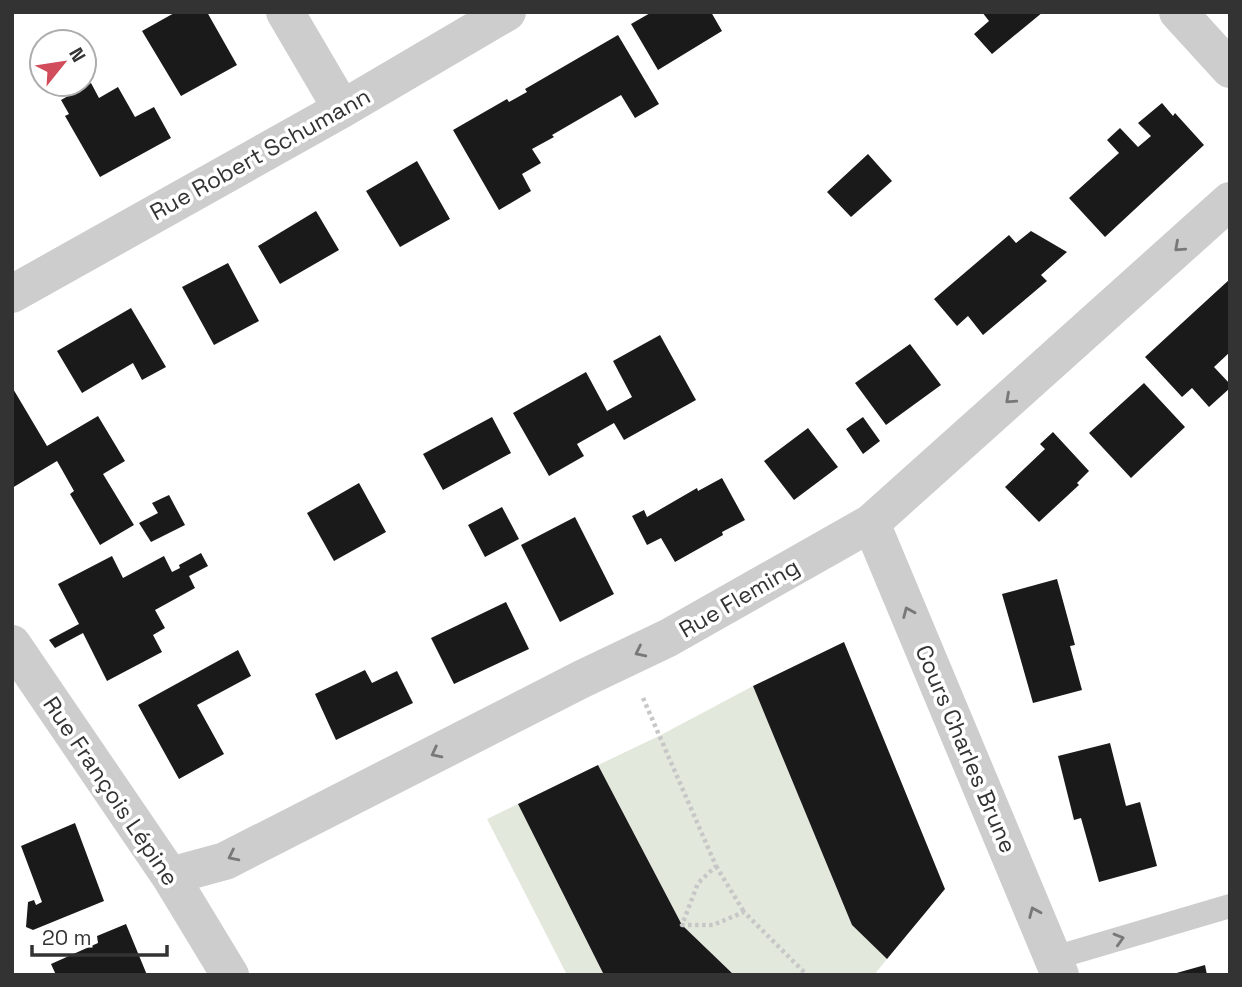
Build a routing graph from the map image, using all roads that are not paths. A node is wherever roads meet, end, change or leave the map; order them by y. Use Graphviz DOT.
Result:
graph roads {
  1 [pos="285,12"];
  2 [pos="508,12"];
  3 [pos="1178,12"];
  4 [pos="1230,69"];
  5 [pos="342,109"];
  6 [pos="1230,201"];
  7 [pos="12,294"];
  8 [pos="870,523"];
  9 [pos="12,644"];
  10 [pos="170,876"];
  11 [pos="1230,906"];
  12 [pos="1057,966"];
  13 [pos="230,974"];
  1 -- 5 [label="street"];
  2 -- 5 [label="street, Rue Robert Schumann"];
  3 -- 4 [label="street"];
  5 -- 7 [label="street, Rue Robert Schumann"];
  6 -- 8 [label="street, Rue Fleming, one-way"];
  8 -- 10 [label="street, Rue Fleming, one-way"];
  12 -- 8 [label="street, Cours Charles Brune, one-way"];
  9 -- 10 [label="street, Rue François Lépine"];
  10 -- 13 [label="street, Rue François Lépine"];
  12 -- 11 [label="lane, one-way"];
}
